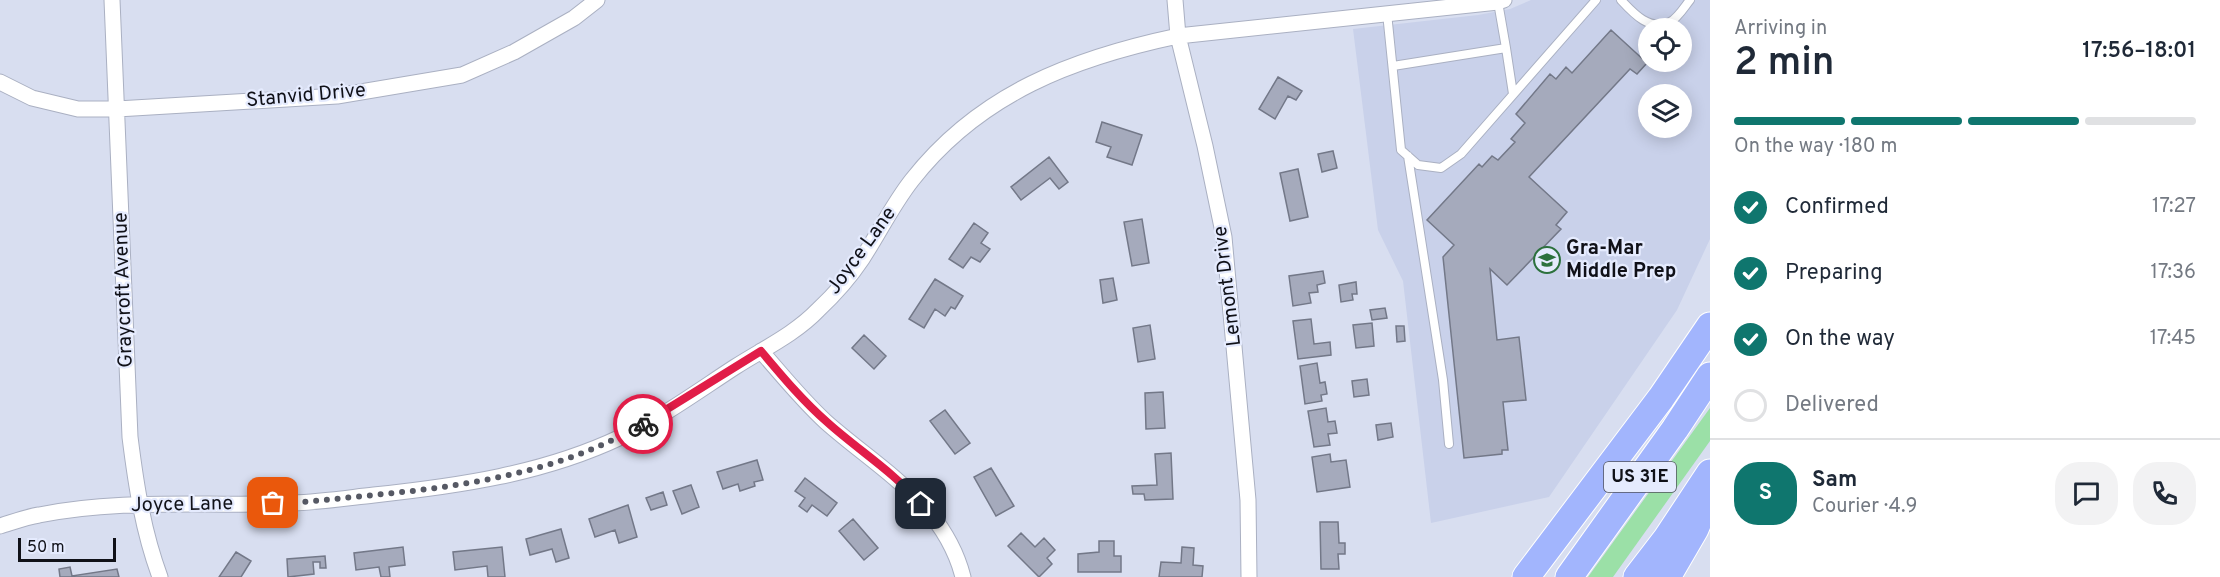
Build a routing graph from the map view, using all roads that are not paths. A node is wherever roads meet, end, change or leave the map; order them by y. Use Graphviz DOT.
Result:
graph roads {
  1 [pos="112,0"];
  2 [pos="597,0"];
  3 [pos="1175,0"];
  4 [pos="1596,0"];
  5 [pos="1690,0"];
  6 [pos="1501,1"];
  7 [pos="1625,2"];
  8 [pos="1387,13"];
  9 [pos="1178,36"];
  10 [pos="1506,48"];
  11 [pos="1393,66"];
  12 [pos="0,81"];
  13 [pos="1514,94"];
  14 [pos="117,109"];
  15 [pos="1408,156"];
  16 [pos="1710,326"];
  17 [pos="761,351"];
  18 [pos="1710,376"];
  19 [pos="1449,444"];
  20 [pos="1710,473"];
  21 [pos="1710,494"];
  22 [pos="139,505"];
  23 [pos="0,526"];
  24 [pos="1526,576"];
  25 [pos="160,577"];
  26 [pos="963,577"];
  27 [pos="1249,577"];
  28 [pos="1569,577"];
  29 [pos="1637,577"];
  30 [pos="1666,577"];
  1 -- 14 [label="street, Graycroft Avenue"];
  2 -- 14 [label="street, Stanvid Drive"];
  3 -- 9 [label="street, Lemont Drive"];
  4 -- 13 [label="lane"];
  5 -- 7 [label="lane"];
  6 -- 8 [label="street, Joyce Lane"];
  6 -- 10 [label="lane"];
  8 -- 9 [label="street, Joyce Lane"];
  8 -- 11 [label="lane"];
  9 -- 17 [label="street, Joyce Lane"];
  9 -- 27 [label="street, Lemont Drive"];
  10 -- 11 [label="lane"];
  10 -- 13 [label="lane"];
  11 -- 15 [label="lane"];
  12 -- 14 [label="street, Stanvid Drive"];
  13 -- 15 [label="lane"];
  14 -- 22 [label="street, Graycroft Avenue"];
  15 -- 19 [label="lane"];
  16 -- 24 [label="highway"];
  17 -- 22 [label="street, Joyce Lane"];
  17 -- 26 [label="street"];
  18 -- 28 [label="highway, US 31E"];
  20 -- 29 [label="highway, US 31E"];
  21 -- 30 [label="highway"];
  22 -- 23 [label="street, Joyce Lane"];
  22 -- 25 [label="street, Graycroft Avenue"];
}
